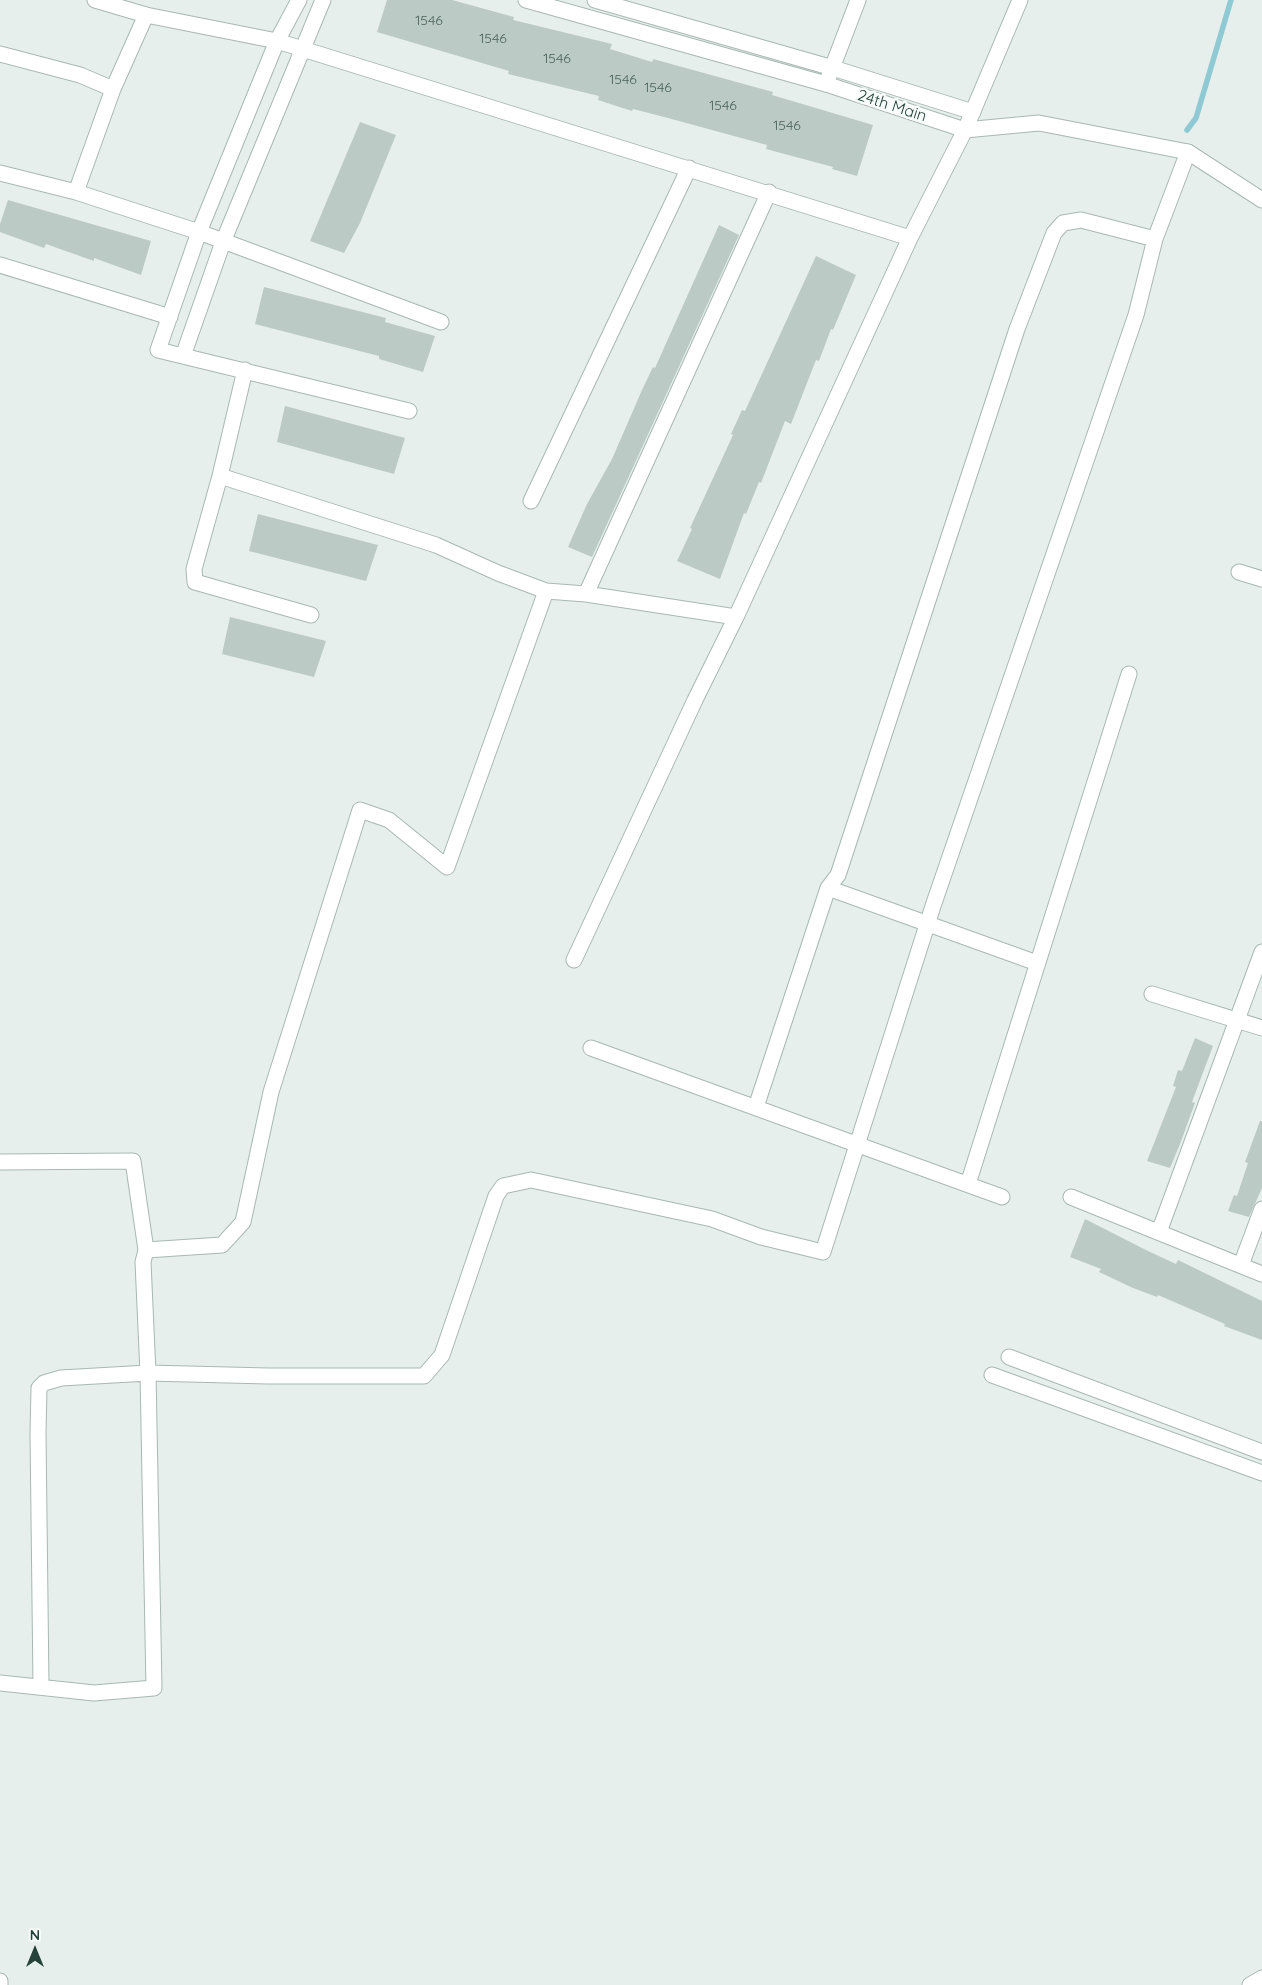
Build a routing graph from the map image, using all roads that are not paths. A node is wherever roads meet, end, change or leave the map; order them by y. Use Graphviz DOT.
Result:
graph roads {
  1 [pos="95,0"];
  2 [pos="299,0"];
  3 [pos="323,0"];
  4 [pos="526,0"];
  5 [pos="595,0"];
  6 [pos="858,0"];
  7 [pos="1020,0"];
  8 [pos="146,15"];
  9 [pos="278,41"];
  10 [pos="301,49"];
  11 [pos="0,54"];
  12 [pos="833,68"];
  13 [pos="826,84"];
  14 [pos="113,88"];
  15 [pos="973,112"];
  16 [pos="965,130"];
  17 [pos="1188,152"];
  18 [pos="689,168"];
  19 [pos="0,173"];
  20 [pos="76,192"];
  21 [pos="769,192"];
  22 [pos="1259,197"];
  23 [pos="199,232"];
  24 [pos="910,238"];
  25 [pos="1155,239"];
  26 [pos="223,242"];
  27 [pos="0,265"];
  28 [pos="170,317"];
  29 [pos="441,322"];
  30 [pos="183,356"];
  31 [pos="245,370"];
  32 [pos="409,411"];
  33 [pos="220,476"];
  34 [pos="532,501"];
  35 [pos="1240,572"];
  36 [pos="1262,579"];
  37 [pos="546,591"];
  38 [pos="586,594"];
  39 [pos="310,615"];
  40 [pos="736,617"];
  41 [pos="1129,674"];
  42 [pos="828,888"];
  43 [pos="928,924"];
  44 [pos="1262,952"];
  45 [pos="574,960"];
  46 [pos="1037,963"];
  47 [pos="1152,994"];
  48 [pos="1238,1020"];
  49 [pos="1262,1028"];
  50 [pos="591,1048"];
  51 [pos="756,1108"];
  52 [pos="857,1144"];
  53 [pos="0,1162"];
  54 [pos="968,1184"];
  55 [pos="1002,1197"];
  56 [pos="1071,1197"];
  57 [pos="1262,1209"];
  58 [pos="1159,1232"];
  59 [pos="146,1250"];
  60 [pos="1241,1266"];
  61 [pos="1262,1274"];
  62 [pos="1009,1357"];
  63 [pos="148,1373"];
  64 [pos="992,1375"];
  65 [pos="1262,1452"];
  66 [pos="1262,1473"];
  67 [pos="0,1683"];
  68 [pos="41,1686"];
  69 [pos="1262,1978"];
  70 [pos="1250,1985"];
  1 -- 8 [label="street"];
  2 -- 9 [label="street"];
  3 -- 10 [label="street"];
  4 -- 13 [label="street, 24th Main"];
  5 -- 12 [label="street"];
  6 -- 12 [label="street"];
  7 -- 15 [label="street"];
  8 -- 9 [label="street"];
  8 -- 14 [label="street"];
  9 -- 10 [label="street"];
  9 -- 23 [label="street"];
  10 -- 18 [label="street"];
  10 -- 26 [label="street"];
  11 -- 14 [label="street"];
  12 -- 13 [label="street"];
  12 -- 15 [label="street"];
  13 -- 16 [label="street, 24th Main"];
  14 -- 20 [label="street"];
  15 -- 16 [label="street"];
  16 -- 17 [label="street, 24th Main"];
  16 -- 24 [label="street"];
  17 -- 22 [label="street, 24th Main"];
  17 -- 25 [label="street"];
  18 -- 21 [label="street"];
  18 -- 34 [label="street"];
  19 -- 20 [label="street"];
  20 -- 23 [label="street"];
  21 -- 24 [label="street"];
  21 -- 38 [label="street"];
  23 -- 26 [label="street"];
  23 -- 28 [label="street"];
  24 -- 40 [label="street"];
  25 -- 42 [label="street"];
  25 -- 43 [label="street"];
  26 -- 29 [label="street"];
  26 -- 30 [label="street"];
  27 -- 28 [label="street"];
  28 -- 30 [label="street"];
  30 -- 31 [label="street"];
  31 -- 32 [label="street"];
  31 -- 33 [label="street"];
  33 -- 37 [label="street"];
  33 -- 39 [label="street"];
  35 -- 36 [label="street"];
  37 -- 38 [label="street"];
  37 -- 59 [label="street"];
  38 -- 40 [label="street"];
  40 -- 45 [label="street"];
  41 -- 46 [label="street"];
  42 -- 43 [label="street"];
  42 -- 51 [label="street"];
  43 -- 46 [label="street"];
  43 -- 52 [label="street"];
  44 -- 48 [label="street"];
  46 -- 54 [label="street"];
  47 -- 48 [label="street"];
  48 -- 49 [label="street"];
  48 -- 58 [label="street"];
  50 -- 51 [label="street"];
  51 -- 52 [label="street"];
  52 -- 54 [label="street"];
  52 -- 63 [label="street"];
  53 -- 59 [label="street"];
  54 -- 55 [label="street"];
  56 -- 58 [label="street"];
  57 -- 60 [label="street"];
  58 -- 60 [label="street"];
  59 -- 63 [label="street"];
  60 -- 61 [label="street"];
  62 -- 65 [label="street"];
  63 -- 68 [label="street"];
  63 -- 68 [label="street"];
  64 -- 66 [label="street"];
  67 -- 68 [label="street"];
  69 -- 70 [label="street"];
}
